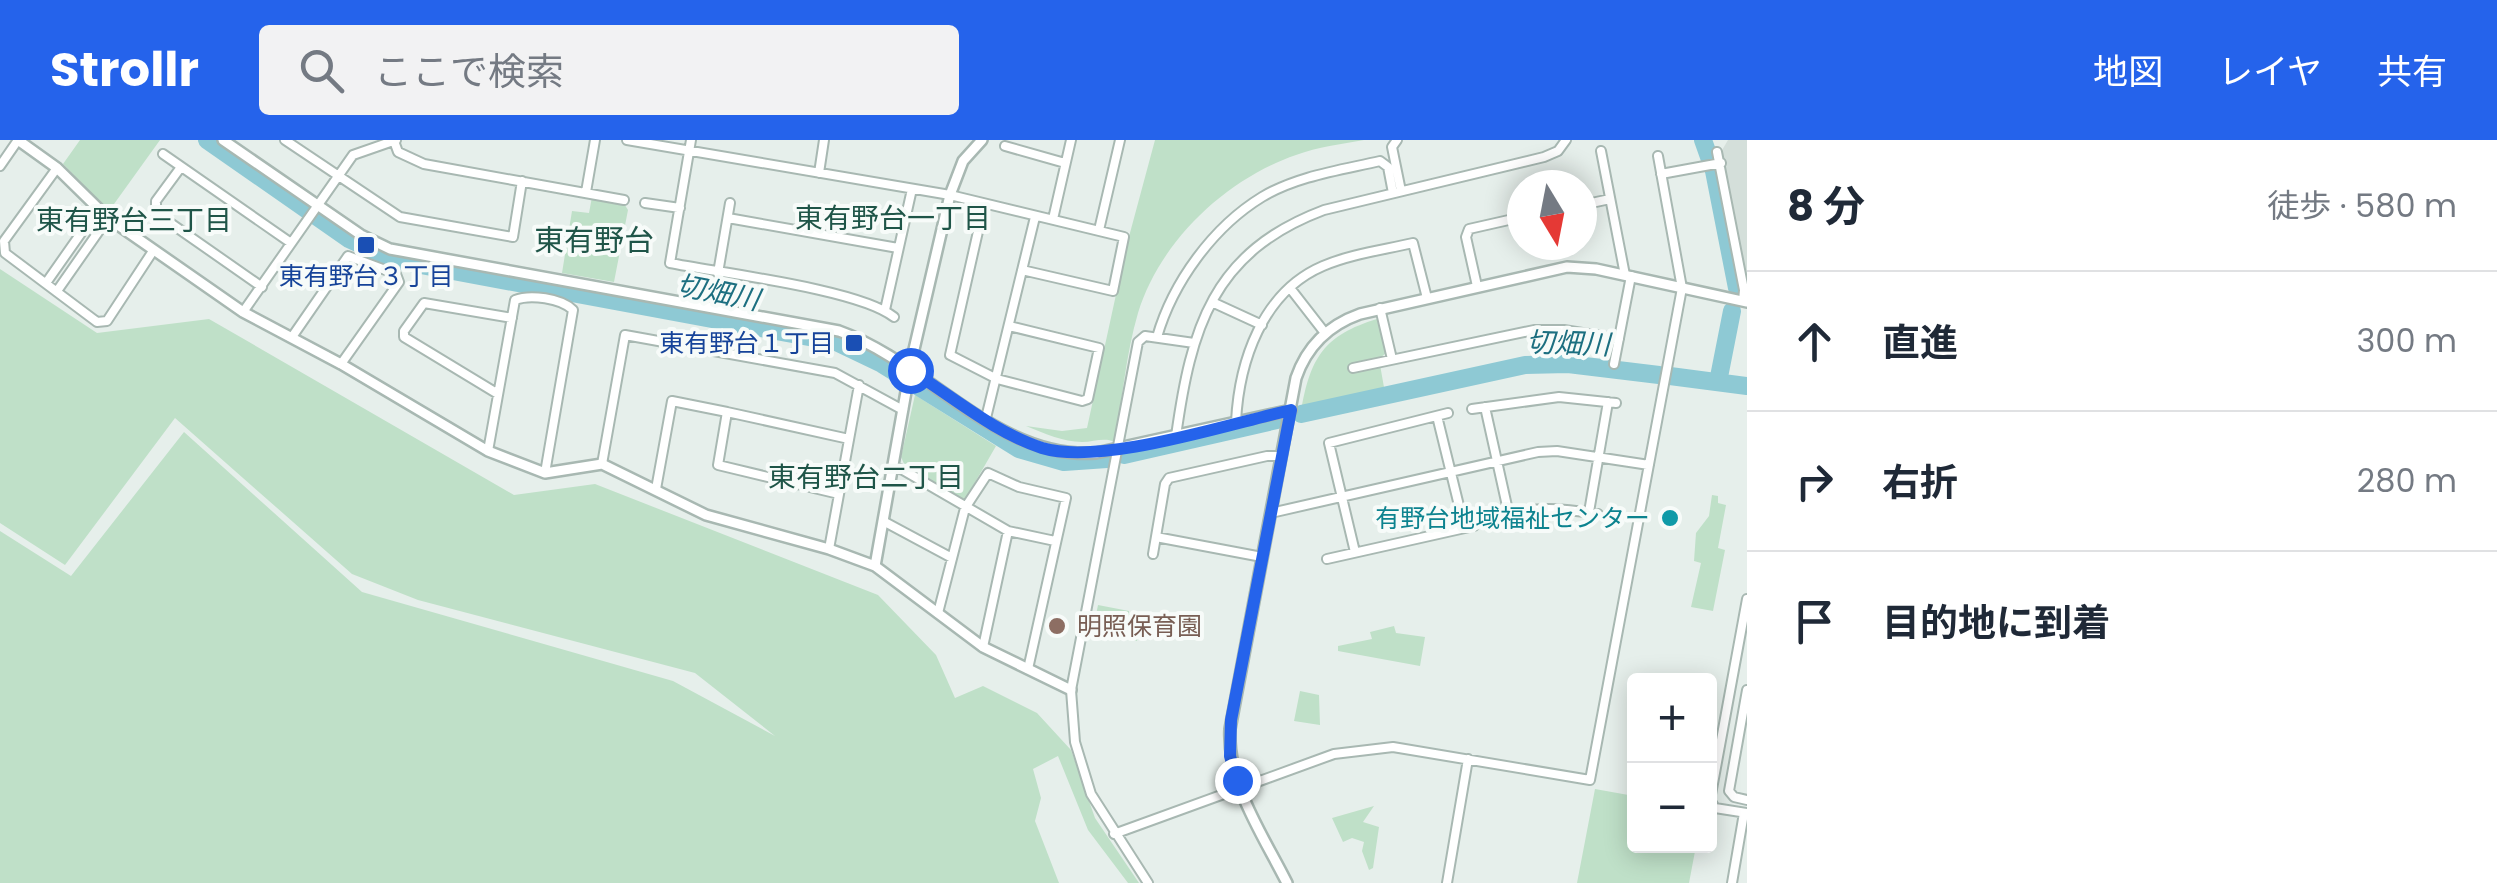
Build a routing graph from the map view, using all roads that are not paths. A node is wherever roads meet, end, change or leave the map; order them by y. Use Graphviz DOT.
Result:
graph roads {
  1 [pos="18,140"];
  2 [pos="223,140"];
  3 [pos="395,140"];
  4 [pos="595,140"];
  5 [pos="627,140"];
  6 [pos="692,140"];
  7 [pos="824,140"];
  8 [pos="982,140"];
  9 [pos="1071,140"];
  10 [pos="1120,140"];
  11 [pos="1396,140"];
  12 [pos="1566,140"];
  13 [pos="290,142"];
  14 [pos="1005,146"];
  15 [pos="690,151"];
  16 [pos="1601,151"];
  17 [pos="1717,152"];
  18 [pos="163,154"];
  19 [pos="1658,156"];
  20 [pos="1064,163"];
  21 [pos="1721,163"];
  22 [pos="0,166"];
  23 [pos="181,166"];
  24 [pos="58,168"];
  25 [pos="818,173"];
  26 [pos="1661,174"];
  27 [pos="337,177"];
  28 [pos="522,182"];
  29 [pos="912,188"];
  30 [pos="586,192"];
  31 [pos="1397,192"];
  32 [pos="950,195"];
  33 [pos="1610,199"];
  34 [pos="624,200"];
  35 [pos="1597,202"];
  36 [pos="645,203"];
  37 [pos="730,203"];
  38 [pos="317,205"];
  39 [pos="984,205"];
  40 [pos="680,208"];
  41 [pos="98,209"];
  42 [pos="1035,217"];
  43 [pos="108,218"];
  44 [pos="728,218"];
  45 [pos="1052,219"];
  46 [pos="1507,220"];
  47 [pos="1099,230"];
  48 [pos="291,244"];
  49 [pos="898,248"];
  50 [pos="153,251"];
  51 [pos="1022,270"];
  52 [pos="718,272"];
  53 [pos="1628,276"];
  54 [pos="46,283"];
  55 [pos="1477,286"];
  56 [pos="262,287"];
  57 [pos="1290,288"];
  58 [pos="1682,288"];
  59 [pos="57,292"];
  60 [pos="1426,298"];
  61 [pos="1745,301"];
  62 [pos="1212,302"];
  63 [pos="1380,308"];
  64 [pos="885,310"];
  65 [pos="243,312"];
  66 [pos="894,317"];
  67 [pos="512,318"];
  68 [pos="1262,325"];
  69 [pos="1008,326"];
  70 [pos="1325,332"];
  71 [pos="1158,337"];
  72 [pos="292,338"];
  73 [pos="1618,340"];
  74 [pos="1194,343"];
  75 [pos="1392,360"];
  76 [pos="341,364"];
  77 [pos="1614,364"];
  78 [pos="1353,368"];
  79 [pos="910,370"];
  80 [pos="997,380"];
  81 [pos="859,385"];
  82 [pos="498,394"];
  83 [pos="658,397"];
  84 [pos="672,402"];
  85 [pos="1485,406"];
  86 [pos="1472,409"];
  87 [pos="903,410"];
  88 [pos="1291,410"];
  89 [pos="727,412"];
  90 [pos="1448,413"];
  91 [pos="1438,416"];
  92 [pos="986,418"];
  93 [pos="1236,422"];
  94 [pos="1176,436"];
  95 [pos="849,439"];
  96 [pos="1119,449"];
  97 [pos="488,451"];
  98 [pos="1282,456"];
  99 [pos="1598,457"];
  100 [pos="1498,461"];
  101 [pos="602,464"];
  102 [pos="1649,465"];
  103 [pos="893,467"];
  104 [pos="545,472"];
  105 [pos="1452,472"];
  106 [pos="656,489"];
  107 [pos="839,494"];
  108 [pos="1342,498"];
  109 [pos="964,508"];
  110 [pos="1271,513"];
  111 [pos="883,521"];
  112 [pos="1008,531"];
  113 [pos="1156,537"];
  114 [pos="1055,541"];
  115 [pos="829,549"];
  116 [pos="1355,552"];
  117 [pos="1153,554"];
  118 [pos="1262,557"];
  119 [pos="952,558"];
  120 [pos="1327,559"];
  121 [pos="875,566"];
  122 [pos="1747,599"];
  123 [pos="938,614"];
  124 [pos="982,646"];
  125 [pos="1028,669"];
  126 [pos="1072,690"];
  127 [pos="1747,690"];
  128 [pos="1744,718"];
  129 [pos="1468,760"];
  130 [pos="1734,760"];
  131 [pos="1747,762"];
  132 [pos="1240,788"];
  133 [pos="1747,800"];
  134 [pos="1746,813"];
  135 [pos="1114,834"];
  136 [pos="1148,883"];
  137 [pos="1287,883"];
  138 [pos="1447,883"];
  139 [pos="1732,883"];
  1 -- 22 [label="street"];
  1 -- 24 [label="street"];
  2 -- 38 [label="street"];
  3 -- 27 [label="street"];
  3 -- 28 [label="street"];
  4 -- 30 [label="street"];
  5 -- 15 [label="street"];
  6 -- 15 [label="street"];
  7 -- 25 [label="street"];
  8 -- 32 [label="street"];
  9 -- 20 [label="street"];
  10 -- 47 [label="street"];
  11 -- 31 [label="street"];
  12 -- 31 [label="street"];
  13 -- 27 [label="street"];
  14 -- 20 [label="street"];
  15 -- 25 [label="street"];
  15 -- 40 [label="street"];
  16 -- 33 [label="street"];
  17 -- 21 [label="street"];
  18 -- 23 [label="street"];
  19 -- 26 [label="street"];
  20 -- 45 [label="street"];
  21 -- 26 [label="street"];
  21 -- 61 [label="street"];
  23 -- 48 [label="street"];
  23 -- 56 [label="street"];
  24 -- 41 [label="street"];
  24 -- 54 [label="street"];
  25 -- 29 [label="street"];
  26 -- 58 [label="street"];
  27 -- 28 [label="street"];
  27 -- 38 [label="street"];
  28 -- 30 [label="street"];
  29 -- 32 [label="street"];
  29 -- 49 [label="street"];
  30 -- 34 [label="street"];
  31 -- 62 [label="street"];
  31 -- 71 [label="street"];
  32 -- 39 [label="street"];
  32 -- 79 [label="street"];
  33 -- 35 [label="street"];
  33 -- 53 [label="street"];
  36 -- 40 [label="street"];
  37 -- 44 [label="street"];
  38 -- 48 [label="street"];
  38 -- 79 [label="street"];
  39 -- 42 [label="street"];
  39 -- 80 [label="street"];
  40 -- 52 [label="street"];
  41 -- 43 [label="street"];
  41 -- 54 [label="street"];
  42 -- 45 [label="street"];
  42 -- 51 [label="street"];
  43 -- 50 [label="street"];
  43 -- 59 [label="street"];
  44 -- 49 [label="street"];
  44 -- 52 [label="street"];
  45 -- 47 [label="street"];
  46 -- 55 [label="street"];
  47 -- 51 [label="street"];
  48 -- 56 [label="street"];
  49 -- 64 [label="street"];
  50 -- 59 [label="street"];
  50 -- 65 [label="street"];
  51 -- 69 [label="street"];
  52 -- 64 [label="street"];
  53 -- 55 [label="street"];
  53 -- 58 [label="street"];
  53 -- 73 [label="street"];
  54 -- 59 [label="street"];
  55 -- 60 [label="street"];
  56 -- 65 [label="street"];
  57 -- 60 [label="street"];
  57 -- 68 [label="street"];
  57 -- 70 [label="street"];
  58 -- 61 [label="street"];
  58 -- 102 [label="street"];
  60 -- 63 [label="street"];
  62 -- 68 [label="street"];
  62 -- 74 [label="street"];
  63 -- 70 [label="street"];
  63 -- 75 [label="street"];
  64 -- 66 [label="street"];
  65 -- 72 [label="street"];
  67 -- 82 [label="street"];
  67 -- 82 [label="street"];
  67 -- 104 [label="street"];
  68 -- 93 [label="street"];
  69 -- 80 [label="street"];
  69 -- 80 [label="street"];
  70 -- 88 [label="street"];
  71 -- 74 [label="street"];
  71 -- 96 [label="street"];
  72 -- 76 [label="street"];
  72 -- 76 [label="street"];
  73 -- 75 [label="street"];
  73 -- 77 [label="street"];
  74 -- 94 [label="street"];
  75 -- 78 [label="street"];
  76 -- 97 [label="street"];
  79 -- 87 [label="street"];
  79 -- 92 [label="street"];
  80 -- 92 [label="street"];
  81 -- 87 [label="street"];
  81 -- 95 [label="street"];
  81 -- 101 [label="street"];
  82 -- 97 [label="street"];
  83 -- 84 [label="street"];
  84 -- 89 [label="street"];
  84 -- 106 [label="street"];
  85 -- 86 [label="street"];
  85 -- 99 [label="street"];
  85 -- 100 [label="street"];
  87 -- 103 [label="street"];
  88 -- 93 [label="street"];
  88 -- 98 [label="street"];
  89 -- 95 [label="street"];
  89 -- 107 [label="street"];
  90 -- 91 [label="street"];
  91 -- 105 [label="street"];
  91 -- 108 [label="street"];
  92 -- 96 [label="street"];
  93 -- 94 [label="street"];
  94 -- 96 [label="street"];
  95 -- 107 [label="street"];
  96 -- 126 [label="street"];
  97 -- 104 [label="street"];
  98 -- 110 [label="street"];
  98 -- 113 [label="street"];
  99 -- 100 [label="street"];
  99 -- 100 [label="street"];
  99 -- 102 [label="street"];
  100 -- 105 [label="street"];
  101 -- 104 [label="street"];
  101 -- 106 [label="street"];
  102 -- 129 [label="street"];
  103 -- 109 [label="street"];
  103 -- 111 [label="street"];
  105 -- 108 [label="street"];
  105 -- 116 [label="street"];
  106 -- 115 [label="street"];
  107 -- 115 [label="street"];
  108 -- 110 [label="street"];
  108 -- 116 [label="street"];
  109 -- 112 [label="street"];
  109 -- 114 [label="street"];
  109 -- 119 [label="street"];
  110 -- 118 [label="street"];
  111 -- 119 [label="street"];
  111 -- 121 [label="street"];
  112 -- 114 [label="street"];
  112 -- 124 [label="street"];
  113 -- 117 [label="street"];
  113 -- 118 [label="street"];
  114 -- 125 [label="street"];
  115 -- 121 [label="street"];
  116 -- 120 [label="street"];
  118 -- 132 [label="street"];
  119 -- 123 [label="street"];
  121 -- 123 [label="street"];
  122 -- 134 [label="street"];
  123 -- 124 [label="street"];
  124 -- 125 [label="street"];
  125 -- 126 [label="street"];
  126 -- 135 [label="street"];
  127 -- 128 [label="street"];
  128 -- 130 [label="street"];
  129 -- 132 [label="street"];
  129 -- 138 [label="street"];
  130 -- 131 [label="street"];
  130 -- 133 [label="street"];
  132 -- 135 [label="street"];
  132 -- 137 [label="street"];
  134 -- 139 [label="street"];
  135 -- 136 [label="street"];
}
